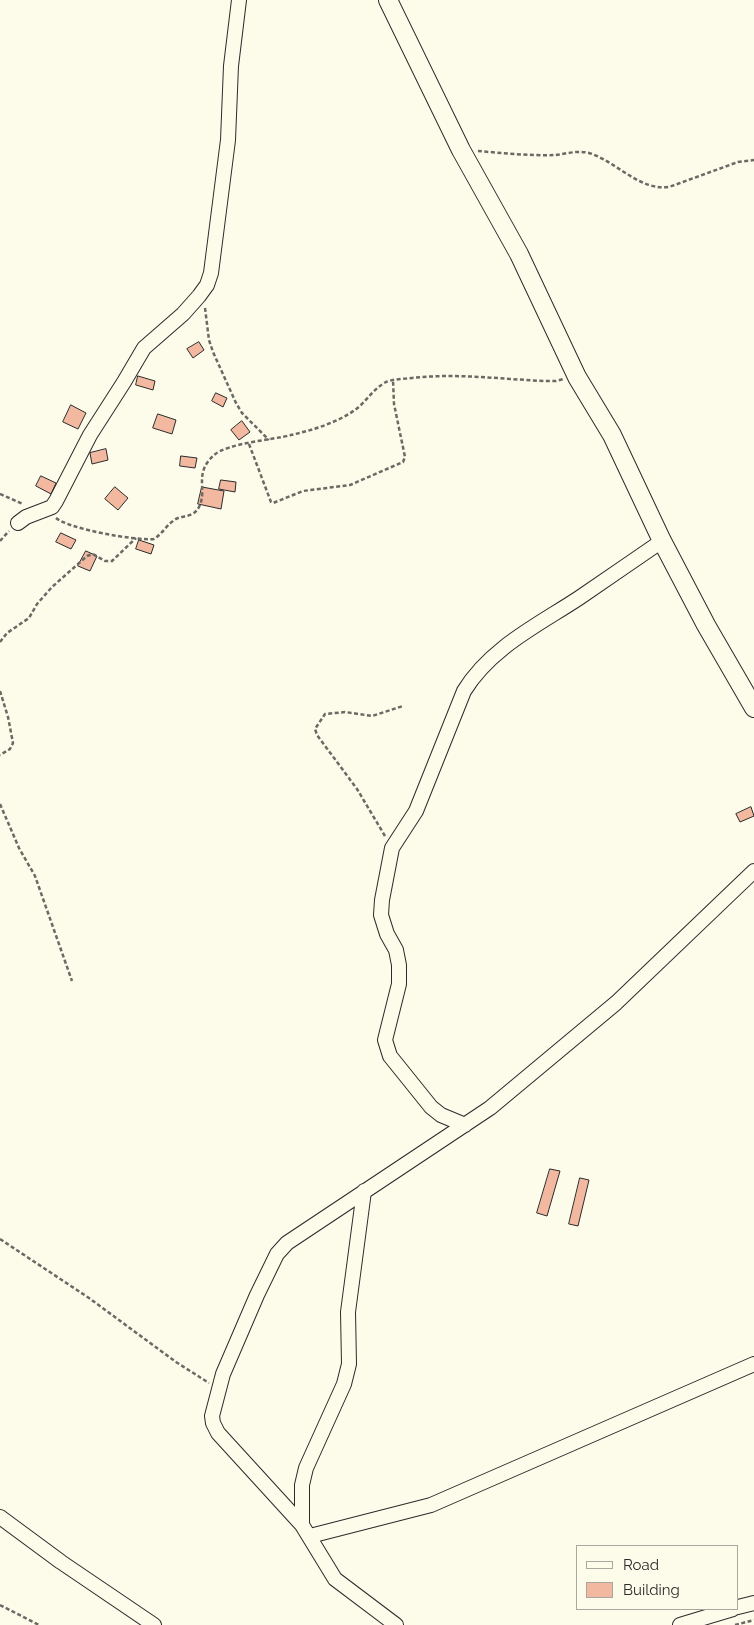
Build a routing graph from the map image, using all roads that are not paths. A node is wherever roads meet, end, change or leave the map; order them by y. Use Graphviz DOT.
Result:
graph roads {
  1 [pos="239,0"];
  2 [pos="388,0"];
  3 [pos="18,523"];
  4 [pos="662,541"];
  5 [pos="754,708"];
  6 [pos="754,871"];
  7 [pos="464,1125"];
  8 [pos="364,1191"];
  9 [pos="754,1364"];
  10 [pos="0,1517"];
  11 [pos="306,1530"];
  12 [pos="754,1603"];
  13 [pos="739,1607"];
  14 [pos="730,1610"];
  15 [pos="154,1625"];
  16 [pos="396,1625"];
  17 [pos="680,1625"];
  1 -- 3 [label="street"];
  2 -- 4 [label="main road"];
  4 -- 5 [label="main road"];
  4 -- 7 [label="street"];
  6 -- 7 [label="street"];
  7 -- 8 [label="street"];
  8 -- 11 [label="street"];
  8 -- 11 [label="street"];
  9 -- 11 [label="street"];
  10 -- 15 [label="street"];
  11 -- 16 [label="street"];
  12 -- 13 [label="street"];
  14 -- 17 [label="street"];
}
